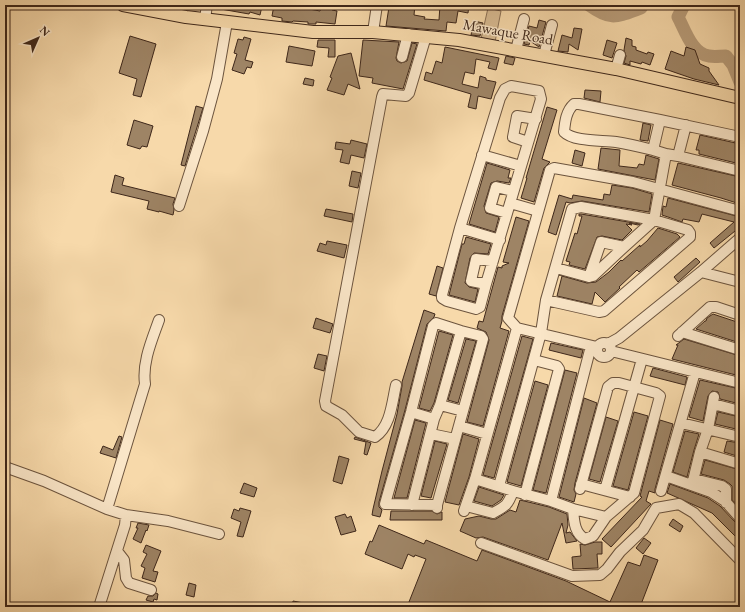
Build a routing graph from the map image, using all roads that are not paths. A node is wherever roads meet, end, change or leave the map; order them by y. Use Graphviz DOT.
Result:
graph roads {
  1 [pos="123,5"];
  2 [pos="207,5"];
  3 [pos="377,5"];
  4 [pos="205,19"];
  5 [pos="524,19"];
  6 [pos="227,22"];
  7 [pos="552,25"];
  8 [pos="373,32"];
  9 [pos="408,34"];
  10 [pos="426,36"];
  11 [pos="516,50"];
  12 [pos="544,54"];
  13 [pos="620,55"];
  14 [pos="402,57"];
  15 [pos="616,68"];
  16 [pos="740,98"];
  17 [pos="536,119"];
  18 [pos="660,120"];
  19 [pos="686,125"];
  20 [pos="740,138"];
  21 [pos="528,142"];
  22 [pos="653,150"];
  23 [pos="666,154"];
  24 [pos="482,155"];
  25 [pos="678,156"];
  26 [pos="520,166"];
  27 [pos="740,171"];
  28 [pos="660,188"];
  29 [pos="513,191"];
  30 [pos="179,206"];
  31 [pos="509,208"];
  32 [pos="538,211"];
  33 [pos="740,211"];
  34 [pos="654,220"];
  35 [pos="460,228"];
  36 [pos="740,238"];
  37 [pos="500,240"];
  38 [pos="624,247"];
  39 [pos="493,262"];
  40 [pos="556,268"];
  41 [pos="701,272"];
  42 [pos="590,277"];
  43 [pos="740,282"];
  44 [pos="486,284"];
  45 [pos="546,300"];
  46 [pos="740,315"];
  47 [pos="159,320"];
  48 [pos="517,328"];
  49 [pos="461,331"];
  50 [pos="541,333"];
  51 [pos="594,346"];
  52 [pos="609,348"];
  53 [pos="740,350"];
  54 [pos="534,360"];
  55 [pos="642,360"];
  56 [pos="695,372"];
  57 [pos="740,383"];
  58 [pos="396,385"];
  59 [pos="634,387"];
  60 [pos="440,405"];
  61 [pos="463,411"];
  62 [pos="740,411"];
  63 [pos="411,412"];
  64 [pos="434,419"];
  65 [pos="681,423"];
  66 [pos="459,426"];
  67 [pos="708,429"];
  68 [pos="431,434"];
  69 [pos="486,434"];
  70 [pos="740,437"];
  71 [pos="455,439"];
  72 [pos="700,452"];
  73 [pos="740,464"];
  74 [pos="5,467"];
  75 [pos="666,476"];
  76 [pos="474,479"];
  77 [pos="693,482"];
  78 [pos="499,486"];
  79 [pos="605,490"];
  80 [pos="513,491"];
  81 [pos="661,491"];
  82 [pos="525,494"];
  83 [pos="630,497"];
  84 [pos="551,501"];
  85 [pos="412,505"];
  86 [pos="107,509"];
  87 [pos="573,509"];
  88 [pos="126,515"];
  89 [pos="606,518"];
  90 [pos="740,518"];
  91 [pos="219,534"];
  92 [pos="481,543"];
  93 [pos="117,551"];
  94 [pos="740,560"];
  95 [pos="151,590"];
  96 [pos="98,607"];
  1 -- 4 [label="main road, Mawaque Road"];
  2 -- 4 [label="street"];
  3 -- 8 [label="street"];
  4 -- 6 [label="main road, Mawaque Road"];
  5 -- 11 [label="street"];
  6 -- 8 [label="main road, Mawaque Road"];
  6 -- 30 [label="street"];
  7 -- 12 [label="street"];
  8 -- 9 [label="main road, Mawaque Road"];
  9 -- 10 [label="main road, Mawaque Road"];
  9 -- 14 [label="street"];
  10 -- 11 [label="main road, Mawaque Road"];
  10 -- 58 [label="street"];
  11 -- 12 [label="main road, Mawaque Road"];
  12 -- 15 [label="main road, Mawaque Road"];
  13 -- 15 [label="street"];
  15 -- 16 [label="main road, Mawaque Road"];
  17 -- 21 [label="street"];
  17 -- 21 [label="street"];
  17 -- 24 [label="street"];
  18 -- 19 [label="street"];
  18 -- 22 [label="street"];
  18 -- 22 [label="street"];
  19 -- 20 [label="street"];
  19 -- 25 [label="street"];
  21 -- 26 [label="street"];
  22 -- 23 [label="street"];
  23 -- 25 [label="street"];
  23 -- 28 [label="street"];
  24 -- 26 [label="street"];
  24 -- 35 [label="street"];
  25 -- 27 [label="street"];
  26 -- 29 [label="street"];
  28 -- 32 [label="street"];
  28 -- 33 [label="street"];
  28 -- 34 [label="street"];
  29 -- 31 [label="street"];
  29 -- 31 [label="street"];
  31 -- 32 [label="street"];
  31 -- 37 [label="street"];
  32 -- 48 [label="street"];
  34 -- 38 [label="street"];
  34 -- 40 [label="street"];
  34 -- 45 [label="street"];
  35 -- 37 [label="street"];
  35 -- 44 [label="street"];
  36 -- 41 [label="street"];
  37 -- 39 [label="street"];
  38 -- 42 [label="street"];
  38 -- 42 [label="street"];
  39 -- 44 [label="street"];
  39 -- 44 [label="street"];
  40 -- 42 [label="street"];
  40 -- 45 [label="street"];
  41 -- 43 [label="street"];
  41 -- 52 [label="street"];
  45 -- 50 [label="street"];
  46 -- 53 [label="street"];
  47 -- 86 [label="street"];
  48 -- 50 [label="street"];
  48 -- 69 [label="street"];
  49 -- 60 [label="street"];
  49 -- 61 [label="street"];
  49 -- 63 [label="street"];
  50 -- 51 [label="street"];
  50 -- 54 [label="street"];
  51 -- 52 [label="street"];
  51 -- 84 [label="street"];
  52 -- 55 [label="street"];
  54 -- 78 [label="street"];
  54 -- 82 [label="street"];
  55 -- 56 [label="street"];
  55 -- 59 [label="street"];
  56 -- 57 [label="street"];
  56 -- 65 [label="street"];
  59 -- 79 [label="street"];
  59 -- 79 [label="street"];
  59 -- 83 [label="street"];
  60 -- 61 [label="street"];
  60 -- 64 [label="street"];
  61 -- 66 [label="street"];
  62 -- 67 [label="street"];
  63 -- 64 [label="street"];
  63 -- 85 [label="street"];
  64 -- 68 [label="street"];
  65 -- 67 [label="street"];
  65 -- 75 [label="street"];
  66 -- 69 [label="street"];
  66 -- 71 [label="street"];
  67 -- 70 [label="street"];
  67 -- 72 [label="street"];
  68 -- 71 [label="street"];
  68 -- 85 [label="street"];
  69 -- 76 [label="street"];
  71 -- 85 [label="street"];
  72 -- 73 [label="street"];
  72 -- 77 [label="street"];
  74 -- 86 [label="street"];
  75 -- 77 [label="street"];
  75 -- 81 [label="street"];
  76 -- 78 [label="street"];
  76 -- 80 [label="street"];
  77 -- 90 [label="street"];
  78 -- 80 [label="street"];
  79 -- 83 [label="street"];
  80 -- 82 [label="street"];
  82 -- 84 [label="street"];
  83 -- 89 [label="street"];
  84 -- 87 [label="street"];
  86 -- 88 [label="street"];
  87 -- 89 [label="street"];
  87 -- 89 [label="street"];
  88 -- 91 [label="street"];
  88 -- 93 [label="street"];
  92 -- 94 [label="street"];
  93 -- 95 [label="street"];
  93 -- 96 [label="street"];
}
